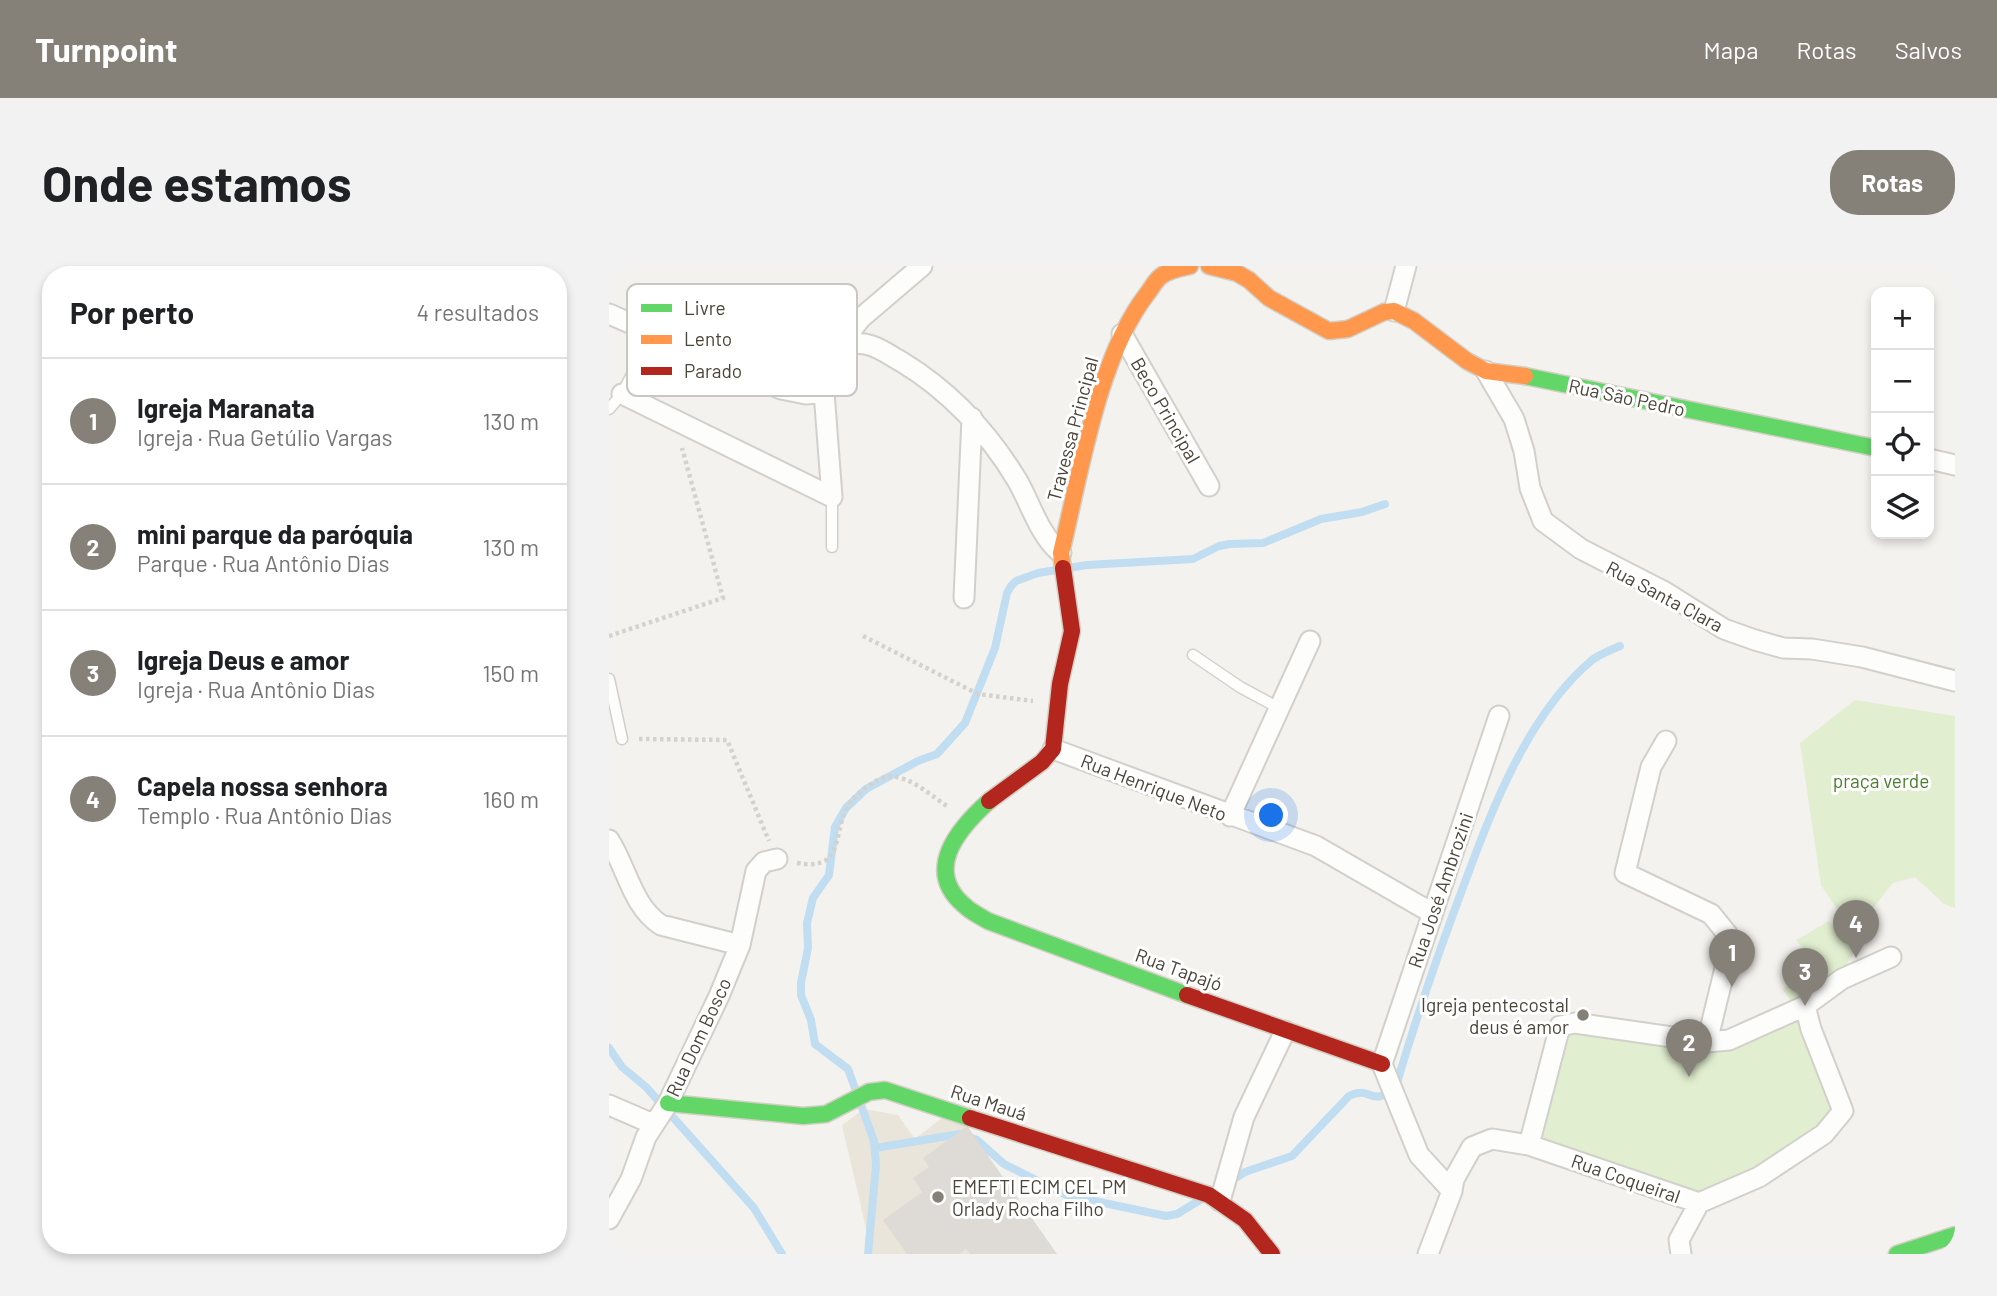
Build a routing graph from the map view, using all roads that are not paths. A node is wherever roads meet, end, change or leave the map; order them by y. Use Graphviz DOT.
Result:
graph roads {
  1 [pos="922,266"];
  2 [pos="1190,266"];
  3 [pos="1209,266"];
  4 [pos="1406,266"];
  5 [pos="1394,311"];
  6 [pos="609,314"];
  7 [pos="627,322"];
  8 [pos="857,323"];
  9 [pos="1122,334"];
  10 [pos="857,342"];
  11 [pos="1486,371"];
  12 [pos="627,384"];
  13 [pos="622,394"];
  14 [pos="824,396"];
  15 [pos="609,409"];
  16 [pos="972,418"];
  17 [pos="1871,447"];
  18 [pos="1934,460"];
  19 [pos="1955,465"];
  20 [pos="1209,486"];
  21 [pos="832,497"];
  22 [pos="832,547"];
  23 [pos="1061,553"];
  24 [pos="964,598"];
  25 [pos="1310,641"];
  26 [pos="1193,655"];
  27 [pos="609,679"];
  28 [pos="1955,681"];
  29 [pos="1279,708"];
  30 [pos="1499,716"];
  31 [pos="622,739"];
  32 [pos="1666,741"];
  33 [pos="1053,749"];
  34 [pos="1230,816"];
  35 [pos="609,840"];
  36 [pos="777,859"];
  37 [pos="1432,913"];
  38 [pos="740,945"];
  39 [pos="1891,957"];
  40 [pos="1805,1006"];
  41 [pos="1285,1031"];
  42 [pos="1707,1042"];
  43 [pos="1382,1063"];
  44 [pos="668,1103"];
  45 [pos="609,1105"];
  46 [pos="653,1124"];
  47 [pos="1529,1145"];
  48 [pos="1452,1191"];
  49 [pos="1220,1201"];
  50 [pos="1699,1203"];
  51 [pos="609,1219"];
  52 [pos="1955,1235"];
  53 [pos="1930,1249"];
  54 [pos="1272,1254"];
  55 [pos="1428,1254"];
  56 [pos="1681,1254"];
  57 [pos="1896,1254"];
  1 -- 8 [label="street"];
  2 -- 9 [label="street, Travessa Principal"];
  3 -- 5 [label="street"];
  4 -- 5 [label="street"];
  5 -- 11 [label="street, Rua São Pedro"];
  6 -- 7 [label="street"];
  9 -- 20 [label="street, Beco Principal"];
  9 -- 23 [label="street, Travessa Principal"];
  10 -- 16 [label="street"];
  11 -- 17 [label="street, Rua São Pedro"];
  11 -- 28 [label="street, Rua Santa Clara"];
  12 -- 13 [label="lane"];
  13 -- 15 [label="lane"];
  13 -- 21 [label="street"];
  14 -- 21 [label="street"];
  16 -- 23 [label="street"];
  16 -- 24 [label="street"];
  18 -- 19 [label="street"];
  21 -- 22 [label="lane"];
  23 -- 33 [label="street"];
  25 -- 29 [label="street"];
  26 -- 29 [label="lane"];
  27 -- 31 [label="lane"];
  29 -- 34 [label="street"];
  30 -- 37 [label="street, Rua José Ambrozini"];
  32 -- 42 [label="street"];
  33 -- 34 [label="street, Rua Henrique Neto"];
  33 -- 41 [label="street, Rua Tapajó"];
  34 -- 37 [label="street, Rua Henrique Neto"];
  35 -- 38 [label="street"];
  36 -- 38 [label="street, Rua Dom Bosco"];
  37 -- 43 [label="street, Rua José Ambrozini"];
  38 -- 44 [label="street, Rua Dom Bosco"];
  39 -- 40 [label="street"];
  40 -- 42 [label="street"];
  40 -- 50 [label="street, Rua Coqueiral"];
  41 -- 43 [label="street, Rua Tapajó"];
  41 -- 49 [label="street"];
  42 -- 47 [label="street"];
  43 -- 48 [label="street"];
  44 -- 46 [label="street, Rua Dom Bosco"];
  44 -- 49 [label="street, Rua Mauá"];
  45 -- 46 [label="street"];
  46 -- 51 [label="street, Rua Dom Bosco"];
  47 -- 48 [label="street, Rua Coqueiral"];
  47 -- 50 [label="street, Rua Coqueiral"];
  48 -- 55 [label="street, Rua Coqueiral"];
  49 -- 54 [label="street, Rua Mauá"];
  50 -- 56 [label="street"];
  52 -- 53 [label="street"];
  53 -- 57 [label="street"];
}
